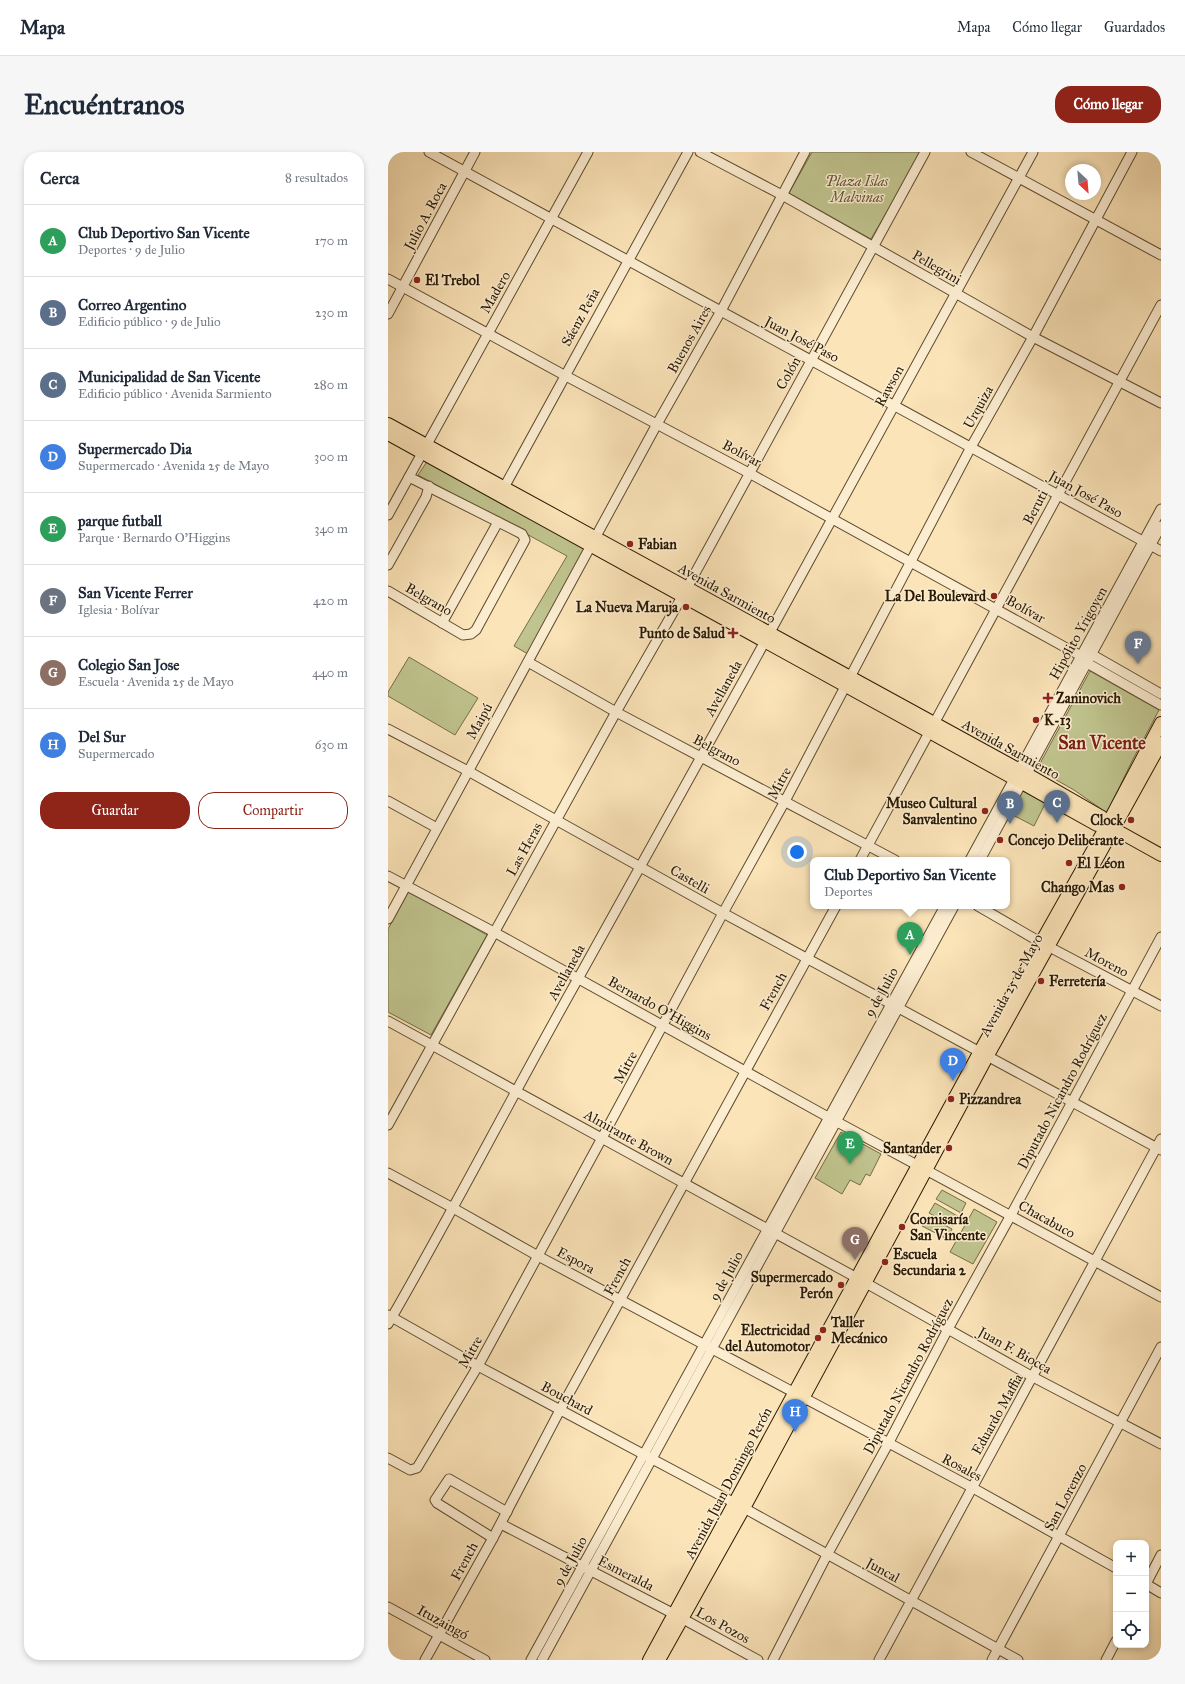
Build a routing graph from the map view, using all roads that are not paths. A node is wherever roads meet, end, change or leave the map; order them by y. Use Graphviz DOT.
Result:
graph roads {
  1 [pos="430,152"];
  2 [pos="475,152"];
  3 [pos="588,152"];
  4 [pos="688,152"];
  5 [pos="700,152"];
  6 [pos="805,152"];
  7 [pos="925,152"];
  8 [pos="971,152"];
  9 [pos="1034,152"];
  10 [pos="1132,152"];
  11 [pos="465,171"];
  12 [pos="1020,178"];
  13 [pos="782,195"];
  14 [pos="1096,219"];
  15 [pos="552,220"];
  16 [pos="873,246"];
  17 [pos="1161,255"];
  18 [pos="627,261"];
  19 [pos="388,279"];
  20 [pos="403,288"];
  21 [pos="955,293"];
  22 [pos="1161,305"];
  23 [pos="721,311"];
  24 [pos="388,314"];
  25 [pos="487,334"];
  26 [pos="1033,337"];
  27 [pos="811,360"];
  28 [pos="564,375"];
  29 [pos="1118,381"];
  30 [pos="1161,403"];
  31 [pos="894,404"];
  32 [pos="388,424"];
  33 [pos="657,424"];
  34 [pos="388,434"];
  35 [pos="971,447"];
  36 [pos="424,449"];
  37 [pos="749,473"];
  38 [pos="409,477"];
  39 [pos="428,486"];
  40 [pos="502,492"];
  41 [pos="1057,495"];
  42 [pos="1161,509"];
  43 [pos="388,515"];
  44 [pos="832,520"];
  45 [pos="498,522"];
  46 [pos="1161,526"];
  47 [pos="593,542"];
  48 [pos="1147,543"];
  49 [pos="1161,551"];
  50 [pos="910,562"];
  51 [pos="388,566"];
  52 [pos="388,591"];
  53 [pos="685,592"];
  54 [pos="996,609"];
  55 [pos="442,623"];
  56 [pos="767,637"];
  57 [pos="1086,658"];
  58 [pos="528,662"];
  59 [pos="848,681"];
  60 [pos="1161,694"];
  61 [pos="1161,705"];
  62 [pos="616,712"];
  63 [pos="1161,723"];
  64 [pos="932,728"];
  65 [pos="388,729"];
  66 [pos="1161,743"];
  67 [pos="700,757"];
  68 [pos="468,771"];
  69 [pos="1020,776"];
  70 [pos="388,801"];
  71 [pos="785,801"];
  72 [pos="556,820"];
  73 [pos="1110,827"];
  74 [pos="437,828"];
  75 [pos="868,845"];
  76 [pos="1161,855"];
  77 [pos="862,857"];
  78 [pos="890,857"];
  79 [pos="972,857"];
  80 [pos="981,857"];
  81 [pos="641,867"];
  82 [pos="388,876"];
  83 [pos="406,885"];
  84 [pos="834,909"];
  85 [pos="943,909"];
  86 [pos="952,909"];
  87 [pos="983,909"];
  88 [pos="723,913"];
  89 [pos="388,919"];
  90 [pos="494,932"];
  91 [pos="1161,937"];
  92 [pos="1045,944"];
  93 [pos="807,959"];
  94 [pos="578,978"];
  95 [pos="1132,991"];
  96 [pos="894,1006"];
  97 [pos="1161,1006"];
  98 [pos="388,1021"];
  99 [pos="664,1025"];
  100 [pos="432,1045"];
  101 [pos="983,1055"];
  102 [pos="745,1071"];
  103 [pos="516,1091"];
  104 [pos="1072,1101"];
  105 [pos="832,1119"];
  106 [pos="388,1125"];
  107 [pos="602,1138"];
  108 [pos="1161,1139"];
  109 [pos="1159,1149"];
  110 [pos="923,1167"];
  111 [pos="388,1173"];
  112 [pos="684,1184"];
  113 [pos="453,1208"];
  114 [pos="1011,1215"];
  115 [pos="771,1231"];
  116 [pos="538,1256"];
  117 [pos="1095,1261"];
  118 [pos="861,1280"];
  119 [pos="1161,1297"];
  120 [pos="620,1300"];
  121 [pos="389,1319"];
  122 [pos="948,1329"];
  123 [pos="708,1347"];
  124 [pos="1161,1347"];
  125 [pos="478,1366"];
  126 [pos="1033,1377"];
  127 [pos="799,1395"];
  128 [pos="560,1410"];
  129 [pos="1121,1423"];
  130 [pos="888,1444"];
  131 [pos="1161,1444"];
  132 [pos="388,1458"];
  133 [pos="647,1458"];
  134 [pos="972,1488"];
  135 [pos="739,1506"];
  136 [pos="507,1512"];
  137 [pos="501,1524"];
  138 [pos="1060,1537"];
  139 [pos="494,1538"];
  140 [pos="827,1555"];
  141 [pos="1161,1555"];
  142 [pos="1113,1566"];
  143 [pos="587,1569"];
  144 [pos="1149,1578"];
  145 [pos="1149,1586"];
  146 [pos="1161,1593"];
  147 [pos="911,1601"];
  148 [pos="388,1607"];
  149 [pos="678,1616"];
  150 [pos="439,1636"];
  151 [pos="1113,1647"];
  152 [pos="998,1649"];
  153 [pos="425,1660"];
  154 [pos="485,1660"];
  155 [pos="531,1660"];
  156 [pos="542,1660"];
  157 [pos="649,1660"];
  158 [pos="660,1660"];
  159 [pos="758,1660"];
  160 [pos="774,1660"];
  161 [pos="879,1660"];
  162 [pos="992,1660"];
  163 [pos="1018,1660"];
  164 [pos="1106,1660"];
  1 -- 11 [label="street, Juan José Paso"];
  2 -- 11 [label="street, Julio A. Roca"];
  3 -- 15 [label="street, Madero"];
  4 -- 18 [label="street, Sáenz Peña"];
  5 -- 13 [label="street, Pellegrini"];
  6 -- 13 [label="street, Buenos Aires"];
  7 -- 16 [label="street, Colón"];
  8 -- 12 [label="street"];
  9 -- 12 [label="street, Rawson"];
  10 -- 14 [label="street, Urquiza"];
  11 -- 15 [label="street, Juan José Paso"];
  11 -- 20 [label="street, Julio A. Roca"];
  12 -- 14 [label="street"];
  12 -- 21 [label="street, Rawson"];
  13 -- 16 [label="street, Pellegrini"];
  13 -- 23 [label="street, Buenos Aires"];
  14 -- 17 [label="street"];
  14 -- 26 [label="street, Urquiza"];
  15 -- 18 [label="street, Juan José Paso"];
  15 -- 25 [label="street, Madero"];
  16 -- 21 [label="street, Pellegrini"];
  16 -- 27 [label="street, Colón"];
  18 -- 23 [label="street, Juan José Paso"];
  18 -- 28 [label="street, Sáenz Peña"];
  19 -- 20 [label="street, Bolívar"];
  20 -- 24 [label="street, Julio A. Roca"];
  20 -- 25 [label="street, Bolívar"];
  21 -- 26 [label="street, Pellegrini"];
  21 -- 31 [label="street, Rawson"];
  22 -- 29 [label="street, Beruti"];
  23 -- 27 [label="street, Juan José Paso"];
  23 -- 33 [label="street, Buenos Aires"];
  25 -- 28 [label="street, Bolívar"];
  25 -- 36 [label="street, Madero"];
  26 -- 29 [label="street, Pellegrini"];
  26 -- 35 [label="street, Urquiza"];
  27 -- 31 [label="street, Juan José Paso"];
  27 -- 37 [label="street, Colón"];
  28 -- 33 [label="street, Bolívar"];
  28 -- 40 [label="street, Sáenz Peña"];
  29 -- 30 [label="street, Pellegrini"];
  29 -- 41 [label="street, Beruti"];
  31 -- 35 [label="street, Juan José Paso"];
  31 -- 44 [label="street, Rawson"];
  32 -- 36 [label="main road, Avenida Sarmiento"];
  33 -- 37 [label="street, Bolívar"];
  33 -- 47 [label="street, Buenos Aires"];
  34 -- 36 [label="main road, Avenida Sarmiento"];
  35 -- 41 [label="street, Juan José Paso"];
  35 -- 50 [label="street, Urquiza"];
  36 -- 38 [label="street, Madero"];
  36 -- 40 [label="main road, Avenida Sarmiento"];
  37 -- 44 [label="street, Bolívar"];
  37 -- 53 [label="street, Colón"];
  38 -- 39 [label="street"];
  38 -- 43 [label="street, Madero"];
  39 -- 45 [label="street"];
  39 -- 51 [label="street"];
  40 -- 47 [label="main road, Avenida Sarmiento"];
  41 -- 48 [label="street, Juan José Paso"];
  41 -- 54 [label="street, Beruti"];
  42 -- 48 [label="street, Hipólito Yrigoyen"];
  44 -- 50 [label="street, Bolívar"];
  44 -- 56 [label="street, Rawson"];
  45 -- 55 [label="street"];
  45 -- 55 [label="street, Belgrano"];
  46 -- 48 [label="street, Hipólito Yrigoyen"];
  47 -- 53 [label="main road, Avenida Sarmiento"];
  47 -- 58 [label="street, Maipú"];
  48 -- 49 [label="street, Juan José Paso"];
  48 -- 57 [label="street, Hipólito Yrigoyen"];
  50 -- 54 [label="street, Bolívar"];
  50 -- 59 [label="street, Urquiza"];
  52 -- 55 [label="street, Belgrano"];
  53 -- 56 [label="main road, Avenida Sarmiento"];
  53 -- 62 [label="street, Las Heras"];
  54 -- 57 [label="street, Bolívar"];
  54 -- 64 [label="street, Beruti"];
  56 -- 59 [label="main road, Avenida Sarmiento"];
  56 -- 67 [label="street, Avellaneda"];
  57 -- 60 [label="street, Bolívar"];
  57 -- 61 [label="street, Bolívar"];
  57 -- 69 [label="street, Hipólito Yrigoyen"];
  58 -- 62 [label="street, Belgrano"];
  58 -- 68 [label="street, Maipú"];
  59 -- 64 [label="main road, Avenida Sarmiento"];
  59 -- 71 [label="street, Mitre"];
  62 -- 67 [label="street, Belgrano"];
  62 -- 72 [label="street, Las Heras"];
  63 -- 73 [label="main road"];
  64 -- 69 [label="main road, Avenida Sarmiento"];
  64 -- 75 [label="street"];
  65 -- 68 [label="street, Castelli"];
  66 -- 73 [label="main road"];
  67 -- 71 [label="street, Belgrano"];
  67 -- 81 [label="street, Avellaneda"];
  68 -- 72 [label="street, Castelli"];
  68 -- 74 [label="street, Maipú"];
  69 -- 73 [label="main road, Avenida Sarmiento"];
  69 -- 79 [label="street"];
  69 -- 80 [label="street"];
  70 -- 74 [label="street"];
  71 -- 75 [label="street, Belgrano"];
  71 -- 88 [label="street, Mitre"];
  72 -- 81 [label="street, Castelli"];
  72 -- 90 [label="street, Las Heras"];
  73 -- 76 [label="main road, Avenida Sarmiento"];
  73 -- 92 [label="main road, Avenida 25 de Mayo"];
  74 -- 83 [label="street, Maipú"];
  75 -- 77 [label="street"];
  75 -- 78 [label="street, Belgrano"];
  81 -- 88 [label="street, Castelli"];
  81 -- 94 [label="street, Avellaneda"];
  82 -- 83 [label="street, Bernardo O'Higgins"];
  83 -- 89 [label="street, Maipú"];
  83 -- 90 [label="street, Bernardo O'Higgins"];
  84 -- 93 [label="street, French"];
  85 -- 96 [label="street, 9 de Julio"];
  86 -- 96 [label="street, 9 de Julio"];
  87 -- 92 [label="street"];
  88 -- 93 [label="street, Castelli"];
  88 -- 99 [label="street, Mitre"];
  90 -- 94 [label="street, Bernardo O'Higgins"];
  90 -- 100 [label="street, Las Heras"];
  91 -- 95 [label="street, Diputado Nicandro Rodríguez"];
  92 -- 95 [label="street, Moreno"];
  92 -- 101 [label="main road, Avenida 25 de Mayo"];
  93 -- 96 [label="street, Castelli"];
  93 -- 102 [label="street, French"];
  94 -- 99 [label="street, Bernardo O'Higgins"];
  94 -- 103 [label="street, Avellaneda"];
  95 -- 97 [label="street, Moreno"];
  95 -- 104 [label="street, Diputado Nicandro Rodríguez"];
  96 -- 101 [label="street, Castelli"];
  96 -- 105 [label="street, 9 de Julio"];
  98 -- 100 [label="street, Almirante Brown"];
  99 -- 102 [label="street, Bernardo O'Higgins"];
  99 -- 107 [label="street, Mitre"];
  100 -- 103 [label="street, Almirante Brown"];
  100 -- 106 [label="street, Las Heras"];
  101 -- 104 [label="street, Castelli"];
  101 -- 110 [label="main road, Avenida 25 de Mayo"];
  102 -- 105 [label="street, Bernardo O'Higgins"];
  102 -- 112 [label="street, French"];
  103 -- 107 [label="street, Almirante Brown"];
  103 -- 113 [label="street, Avellaneda"];
  104 -- 109 [label="street, Castelli"];
  104 -- 114 [label="street, Diputado Nicandro Rodríguez"];
  105 -- 110 [label="street, Bernardo O'Higgins"];
  105 -- 115 [label="street, 9 de Julio"];
  107 -- 112 [label="street, Almirante Brown"];
  107 -- 116 [label="street, Mitre"];
  108 -- 109 [label="street, Eduardo Maffia"];
  109 -- 117 [label="street, Eduardo Maffia"];
  110 -- 114 [label="street, Chacabuco"];
  110 -- 118 [label="main road, Avenida 25 de Mayo"];
  111 -- 113 [label="street, Espora"];
  112 -- 115 [label="street, Almirante Brown"];
  112 -- 120 [label="street, French"];
  113 -- 116 [label="street, Espora"];
  113 -- 121 [label="street, Avellaneda"];
  114 -- 117 [label="street, Chacabuco"];
  114 -- 122 [label="street, Diputado Nicandro Rodríguez"];
  115 -- 118 [label="street, Almirante Brown"];
  115 -- 123 [label="street, 9 de Julio"];
  116 -- 120 [label="street, Espora"];
  116 -- 125 [label="street, Mitre"];
  117 -- 119 [label="street, Chacabuco"];
  117 -- 126 [label="street, Eduardo Maffia"];
  118 -- 122 [label="street, Juan F. Biocca"];
  118 -- 127 [label="main road, Avenida Juan Domingo Perón"];
  120 -- 123 [label="street, Espora"];
  120 -- 128 [label="street, French"];
  121 -- 125 [label="street, Bouchard"];
  122 -- 126 [label="street, Juan F. Biocca"];
  122 -- 130 [label="street, Diputado Nicandro Rodríguez"];
  123 -- 127 [label="street, Espora"];
  123 -- 133 [label="street, 9 de Julio"];
  124 -- 129 [label="street, San Lorenzo"];
  125 -- 128 [label="street, Bouchard"];
  125 -- 132 [label="street, Mitre"];
  126 -- 129 [label="street, Juan F. Biocca"];
  126 -- 134 [label="street, Eduardo Maffia"];
  127 -- 130 [label="street, Rosales"];
  127 -- 135 [label="main road, Avenida Juan Domingo Perón"];
  128 -- 133 [label="street, Bouchard"];
  128 -- 136 [label="street, French"];
  129 -- 131 [label="street, Juan F. Biocca"];
  129 -- 138 [label="street, San Lorenzo"];
  130 -- 134 [label="street, Rosales"];
  130 -- 140 [label="street, Diputado Nicandro Rodríguez"];
  133 -- 135 [label="street, Bouchard"];
  133 -- 143 [label="street, 9 de Julio"];
  134 -- 138 [label="street, Rosales"];
  134 -- 147 [label="street, Eduardo Maffia"];
  135 -- 140 [label="street, Juncal"];
  135 -- 149 [label="main road, Avenida Juan Domingo Perón"];
  136 -- 137 [label="street, French"];
  136 -- 139 [label="street"];
  137 -- 139 [label="street, French"];
  137 -- 143 [label="street, Esmeralda"];
  138 -- 142 [label="street, Rosales"];
  138 -- 152 [label="street, San Lorenzo"];
  139 -- 150 [label="street, French"];
  140 -- 147 [label="street, Juncal"];
  140 -- 160 [label="street, Diputado Nicandro Rodríguez"];
  141 -- 144 [label="street"];
  143 -- 149 [label="street, Esmeralda"];
  143 -- 155 [label="street, 9 de Julio"];
  143 -- 156 [label="street, 9 de Julio"];
  145 -- 146 [label="street"];
  147 -- 152 [label="street, Juncal"];
  147 -- 161 [label="street, Eduardo Maffia"];
  148 -- 150 [label="street, Ituzaingó"];
  149 -- 157 [label="main road, Avenida Juan Domingo Perón"];
  149 -- 158 [label="main road, Avenida Juan Domingo Perón"];
  149 -- 159 [label="street, Los Pozos"];
  150 -- 153 [label="street, French"];
  150 -- 154 [label="street, Ituzaingó"];
  151 -- 164 [label="street"];
  152 -- 162 [label="street, San Lorenzo"];
  152 -- 163 [label="street, Juncal"];
}
